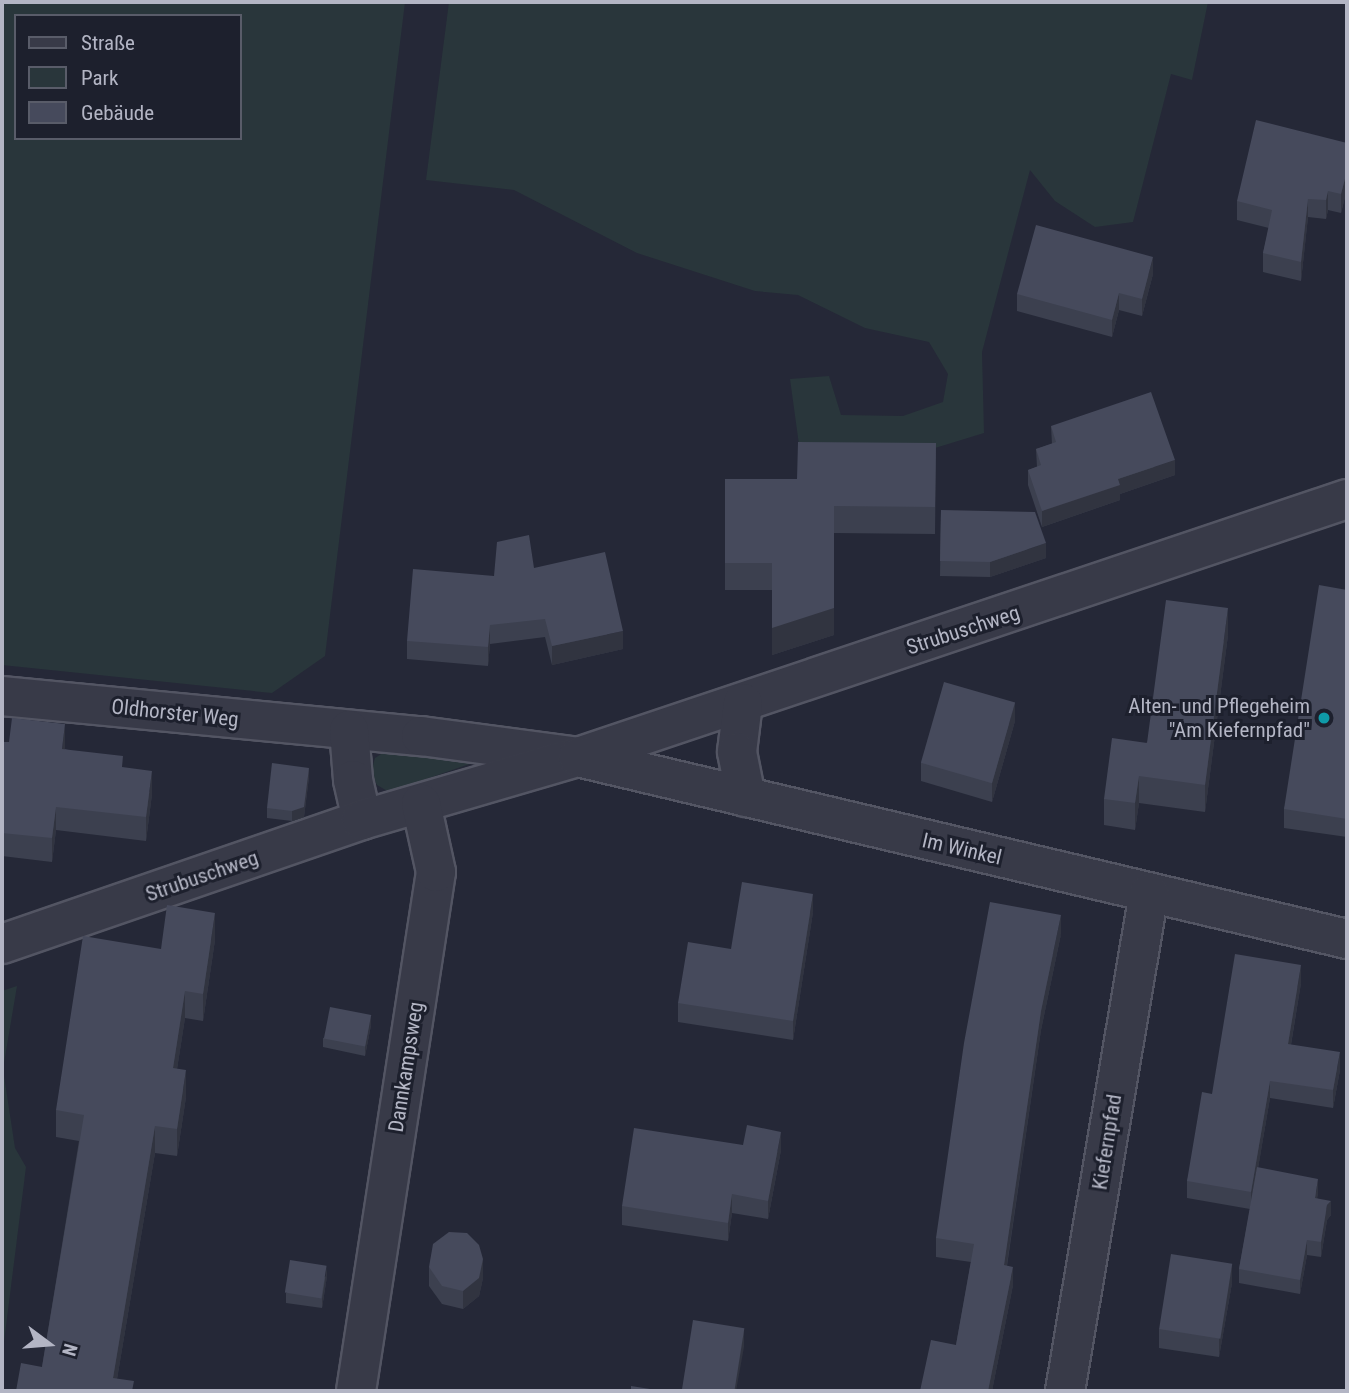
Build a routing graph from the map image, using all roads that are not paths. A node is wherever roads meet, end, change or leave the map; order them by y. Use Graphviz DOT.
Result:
graph roads {
  1 [pos="1347,499"];
  2 [pos="2,695"];
  3 [pos="743,703"];
  4 [pos="349,730"];
  5 [pos="421,736"];
  6 [pos="578,757"];
  7 [pos="746,797"];
  8 [pos="421,804"];
  9 [pos="362,820"];
  10 [pos="1149,893"];
  11 [pos="1347,939"];
  12 [pos="2,944"];
  13 [pos="356,1391"];
  14 [pos="1065,1391"];
  1 -- 3 [label="street, Strubuschweg"];
  2 -- 4 [label="street, Oldhorster Weg"];
  3 -- 6 [label="street, Strubuschweg"];
  3 -- 7 [label="street"];
  4 -- 5 [label="street, Oldhorster Weg"];
  4 -- 9 [label="street"];
  5 -- 6 [label="street, Strubuschweg"];
  6 -- 7 [label="street, Im Winkel"];
  6 -- 8 [label="street, Strubuschweg"];
  7 -- 10 [label="street, Im Winkel"];
  8 -- 9 [label="street"];
  8 -- 13 [label="street, Dannkampsweg"];
  9 -- 12 [label="street, Strubuschweg"];
  10 -- 11 [label="street, Im Winkel"];
  10 -- 14 [label="street, Kiefernpfad"];
}
